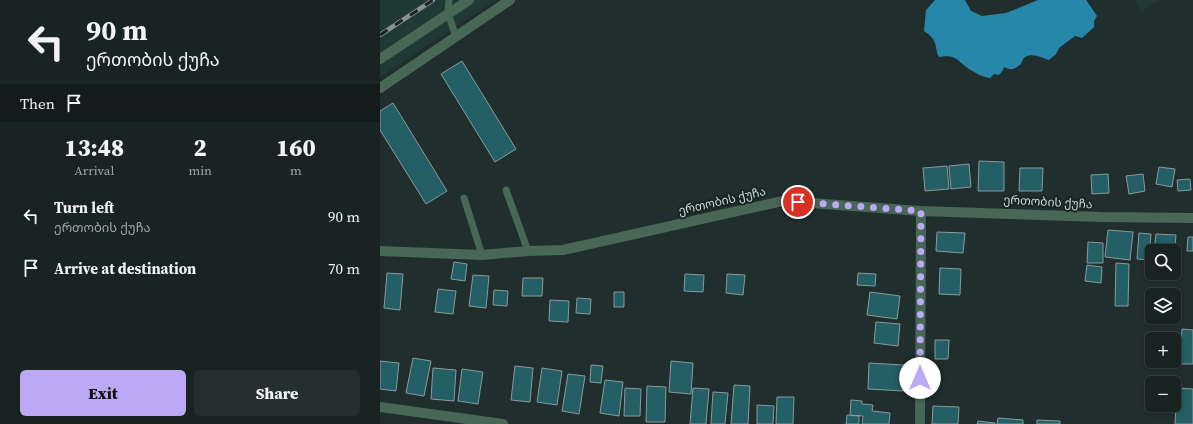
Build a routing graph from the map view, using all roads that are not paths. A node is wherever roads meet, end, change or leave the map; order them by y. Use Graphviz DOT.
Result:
graph roads {
  1 [pos="449,0"];
  2 [pos="469,0"];
  3 [pos="510,0"];
  4 [pos="448,13"];
  5 [pos="456,37"];
  6 [pos="380,58"];
  7 [pos="380,88"];
  8 [pos="506,190"];
  9 [pos="464,198"];
  10 [pos="921,211"];
  11 [pos="1193,218"];
  12 [pos="380,251"];
  13 [pos="528,251"];
  14 [pos="482,255"];
  15 [pos="380,407"];
  16 [pos="503,424"];
  17 [pos="920,424"];
  1 -- 4 [label="lane"];
  2 -- 4 [label="street"];
  3 -- 5 [label="street"];
  4 -- 5 [label="lane"];
  4 -- 6 [label="street"];
  5 -- 7 [label="street"];
  8 -- 13 [label="lane"];
  9 -- 14 [label="lane"];
  10 -- 11 [label="street, ერთობის ქუჩა"];
  10 -- 13 [label="street, ერთობის ქუჩა"];
  10 -- 17 [label="street"];
  12 -- 14 [label="street, ერთობის ქუჩა"];
  13 -- 14 [label="street, ერთობის ქუჩა"];
  15 -- 16 [label="street"];
}
